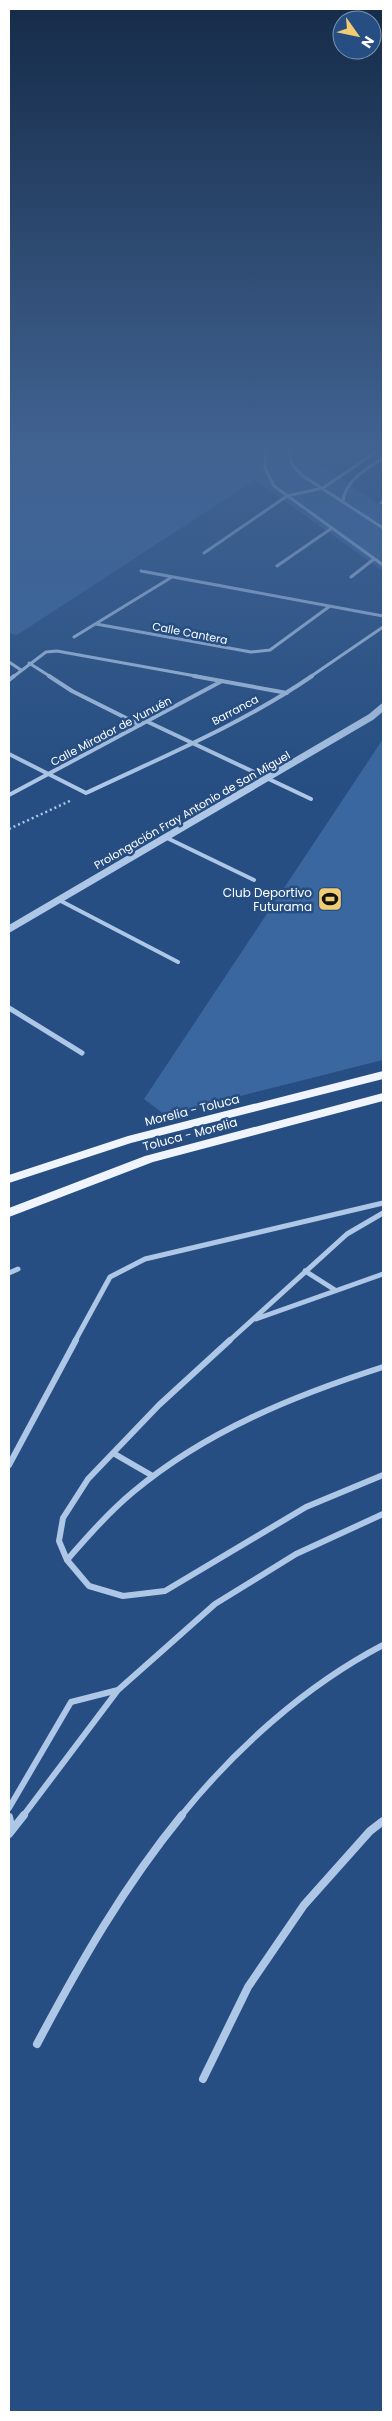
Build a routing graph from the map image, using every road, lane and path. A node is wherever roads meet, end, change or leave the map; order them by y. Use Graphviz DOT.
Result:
graph roads {
  1 [pos="284,561"];
  2 [pos="371,561"];
  3 [pos="277,566"];
  4 [pos="141,571"];
  5 [pos="172,576"];
  6 [pos="351,577"];
  7 [pos="330,606"];
  8 [pos="383,616"];
  9 [pos="96,624"];
  10 [pos="383,627"];
  11 [pos="74,637"];
  12 [pos="9,662"];
  13 [pos="30,664"];
  14 [pos="21,670"];
  15 [pos="9,680"];
  16 [pos="222,682"];
  17 [pos="287,692"];
  18 [pos="383,706"];
  19 [pos="148,722"];
  20 [pos="140,725"];
  21 [pos="193,742"];
  22 [pos="9,754"];
  23 [pos="48,774"];
  24 [pos="266,778"];
  25 [pos="86,793"];
  26 [pos="9,795"];
  27 [pos="311,799"];
  28 [pos="9,829"];
  29 [pos="165,837"];
  30 [pos="254,880"];
  31 [pos="59,900"];
  32 [pos="9,930"];
  33 [pos="178,962"];
  34 [pos="9,1008"];
  35 [pos="82,1053"];
  36 [pos="383,1076"];
  37 [pos="383,1097"];
  38 [pos="9,1179"];
  39 [pos="383,1203"];
  40 [pos="9,1213"];
  41 [pos="383,1213"];
  42 [pos="18,1270"];
  43 [pos="305,1271"];
  44 [pos="9,1273"];
  45 [pos="383,1274"];
  46 [pos="335,1290"];
  47 [pos="254,1320"];
  48 [pos="383,1367"];
  49 [pos="112,1454"];
  50 [pos="9,1465"];
  51 [pos="151,1475"];
  52 [pos="383,1475"];
  53 [pos="383,1514"];
  54 [pos="67,1560"];
  55 [pos="383,1645"];
  56 [pos="118,1690"];
  57 [pos="9,1808"];
  58 [pos="9,1817"];
  59 [pos="383,1821"];
  60 [pos="10,1832"];
  61 [pos="37,2044"];
  62 [pos="203,2080"];
  1 -- 3 [label="street"];
  2 -- 6 [label="street"];
  4 -- 5 [label="street"];
  5 -- 7 [label="street"];
  5 -- 9 [label="street"];
  7 -- 8 [label="street"];
  7 -- 9 [label="street, Calle Cantera"];
  9 -- 11 [label="street"];
  10 -- 17 [label="street, Barranca"];
  12 -- 14 [label="street"];
  13 -- 14 [label="street"];
  13 -- 16 [label="street"];
  13 -- 20 [label="street"];
  14 -- 15 [label="street"];
  16 -- 17 [label="street"];
  16 -- 19 [label="street, Calle Mirador de Yunuén"];
  17 -- 21 [label="street, Barranca"];
  18 -- 24 [label="street, Prolongación Fray Antonio de San Miguel"];
  19 -- 20 [label="street, Calle Mirador de Yunuén"];
  19 -- 21 [label="street"];
  20 -- 23 [label="street, Calle Mirador de Yunuén"];
  21 -- 24 [label="street"];
  21 -- 25 [label="street, Barranca"];
  22 -- 23 [label="street"];
  23 -- 25 [label="street"];
  23 -- 26 [label="street, Calle Mirador de Yunuén"];
  24 -- 27 [label="street"];
  24 -- 29 [label="street, Prolongación Fray Antonio de San Miguel"];
  25 -- 28 [label="path"];
  29 -- 30 [label="street"];
  29 -- 31 [label="street, Prolongación Fray Antonio de San Miguel"];
  31 -- 32 [label="street, Prolongación Fray Antonio de San Miguel"];
  31 -- 33 [label="street"];
  34 -- 35 [label="street"];
  36 -- 38 [label="main road, Morelia - Toluca"];
  37 -- 40 [label="main road, Toluca - Morelia"];
  39 -- 50 [label="street"];
  41 -- 43 [label="street"];
  42 -- 44 [label="street"];
  43 -- 46 [label="street"];
  43 -- 47 [label="street"];
  45 -- 46 [label="street"];
  46 -- 47 [label="street"];
  47 -- 49 [label="street"];
  48 -- 51 [label="street"];
  49 -- 51 [label="street"];
  49 -- 54 [label="street"];
  51 -- 54 [label="street"];
  52 -- 54 [label="street"];
  53 -- 56 [label="street"];
  55 -- 61 [label="street"];
  56 -- 57 [label="street"];
  56 -- 60 [label="street"];
  58 -- 60 [label="street"];
  59 -- 62 [label="street"];
}
